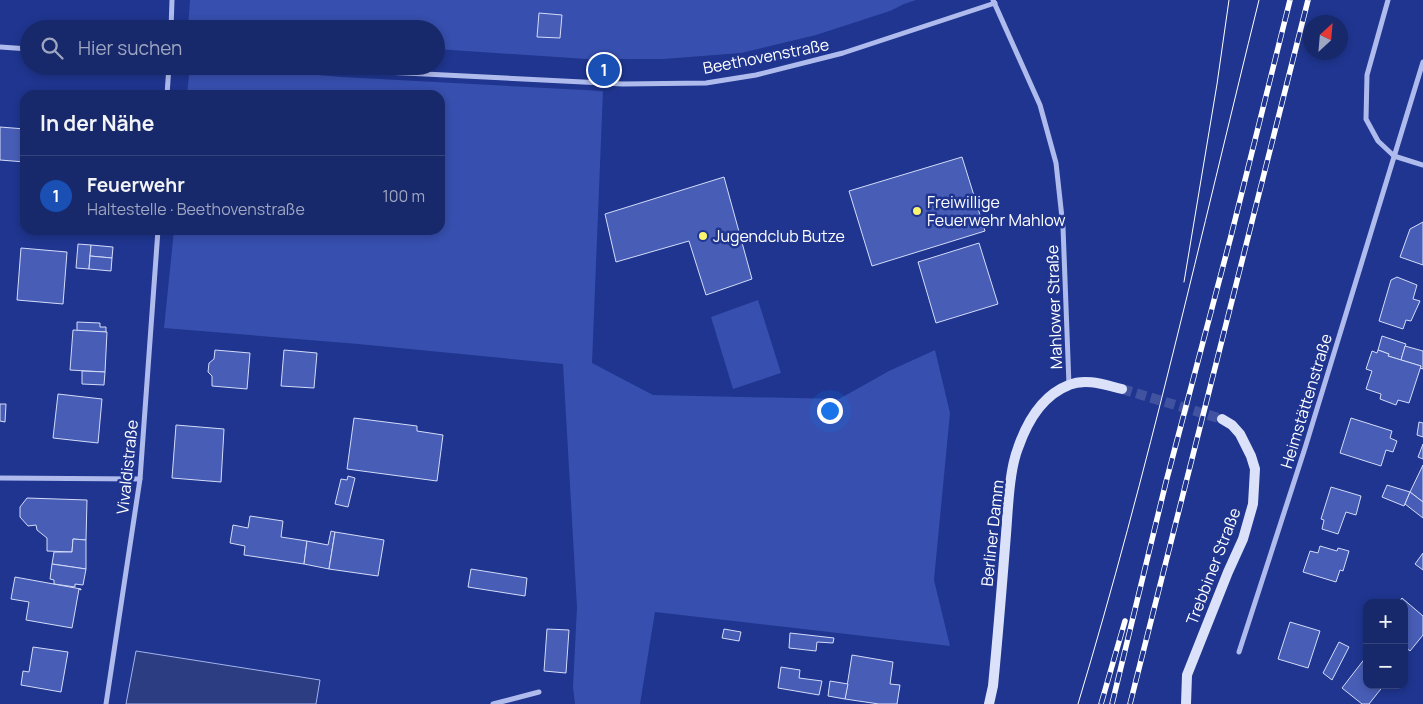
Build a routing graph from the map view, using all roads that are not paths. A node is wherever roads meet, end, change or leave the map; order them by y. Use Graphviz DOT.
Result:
graph roads {
  1 [pos="172,0"];
  2 [pos="1388,0"];
  3 [pos="994,2"];
  4 [pos="171,20"];
  5 [pos="0,47"];
  6 [pos="20,48"];
  7 [pos="1423,62"];
  8 [pos="168,75"];
  9 [pos="437,75"];
  10 [pos="167,90"];
  11 [pos="1394,156"];
  12 [pos="1423,165"];
  13 [pos="158,235"];
  14 [pos="1069,385"];
  15 [pos="1122,389"];
  16 [pos="1222,419"];
  17 [pos="0,478"];
  18 [pos="140,479"];
  19 [pos="1239,652"];
  20 [pos="539,692"];
  21 [pos="106,704"];
  22 [pos="493,704"];
  23 [pos="989,704"];
  24 [pos="1186,704"];
  1 -- 4 [label="street"];
  2 -- 11 [label="street"];
  3 -- 9 [label="street, Beethovenstraße"];
  3 -- 14 [label="street, Mahlower Straße"];
  5 -- 6 [label="street"];
  7 -- 11 [label="street, Heimstättenstraße"];
  8 -- 10 [label="street"];
  11 -- 12 [label="street"];
  11 -- 19 [label="street, Heimstättenstraße"];
  13 -- 18 [label="street, Vivaldistraße"];
  14 -- 15 [label="main road"];
  14 -- 23 [label="main road, Berliner Damm"];
  16 -- 24 [label="main road, Trebbiner Straße"];
  17 -- 18 [label="street"];
  18 -- 21 [label="street, Vivaldistraße"];
  20 -- 22 [label="street"];
}
